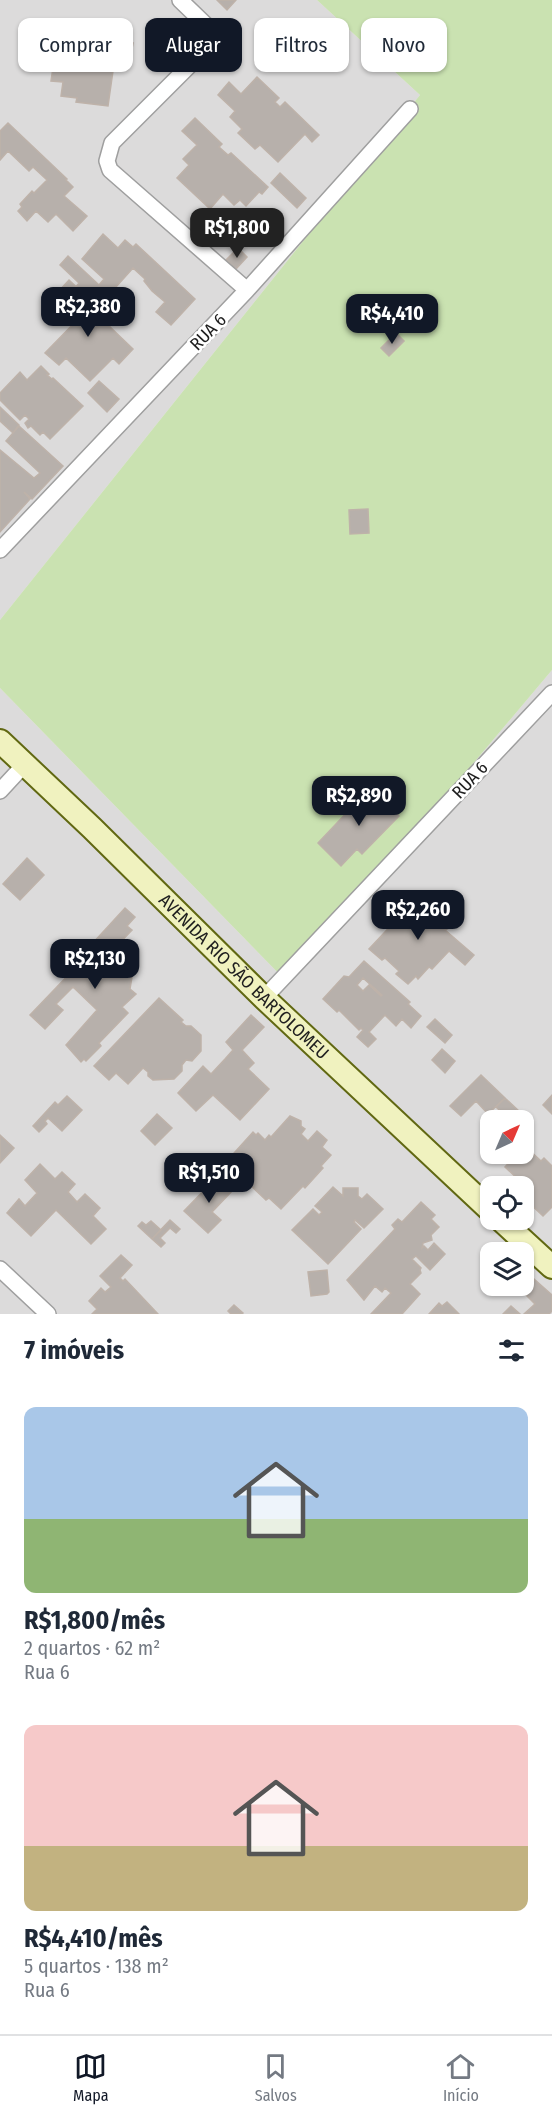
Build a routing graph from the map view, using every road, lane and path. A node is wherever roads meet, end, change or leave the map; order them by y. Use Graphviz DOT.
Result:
graph roads {
  1 [pos="180,0"];
  2 [pos="410,109"];
  3 [pos="247,290"];
  4 [pos="0,550"];
  5 [pos="552,693"];
  6 [pos="0,741"];
  7 [pos="25,764"];
  8 [pos="0,791"];
  9 [pos="264,998"];
  10 [pos="480,1201"];
  11 [pos="512,1230"];
  12 [pos="552,1266"];
  13 [pos="0,1269"];
  14 [pos="48,1314"];
  1 -- 3 [label="street"];
  2 -- 3 [label="street, RUA 6"];
  3 -- 4 [label="street, RUA 6"];
  5 -- 9 [label="street, RUA 6"];
  6 -- 7 [label="street, AVENIDA RIO SÃO BARTOLOMEU"];
  7 -- 8 [label="street"];
  7 -- 9 [label="street, AVENIDA RIO SÃO BARTOLOMEU"];
  9 -- 10 [label="street, AVENIDA RIO SÃO BARTOLOMEU"];
  11 -- 12 [label="street"];
  13 -- 14 [label="street"];
}
